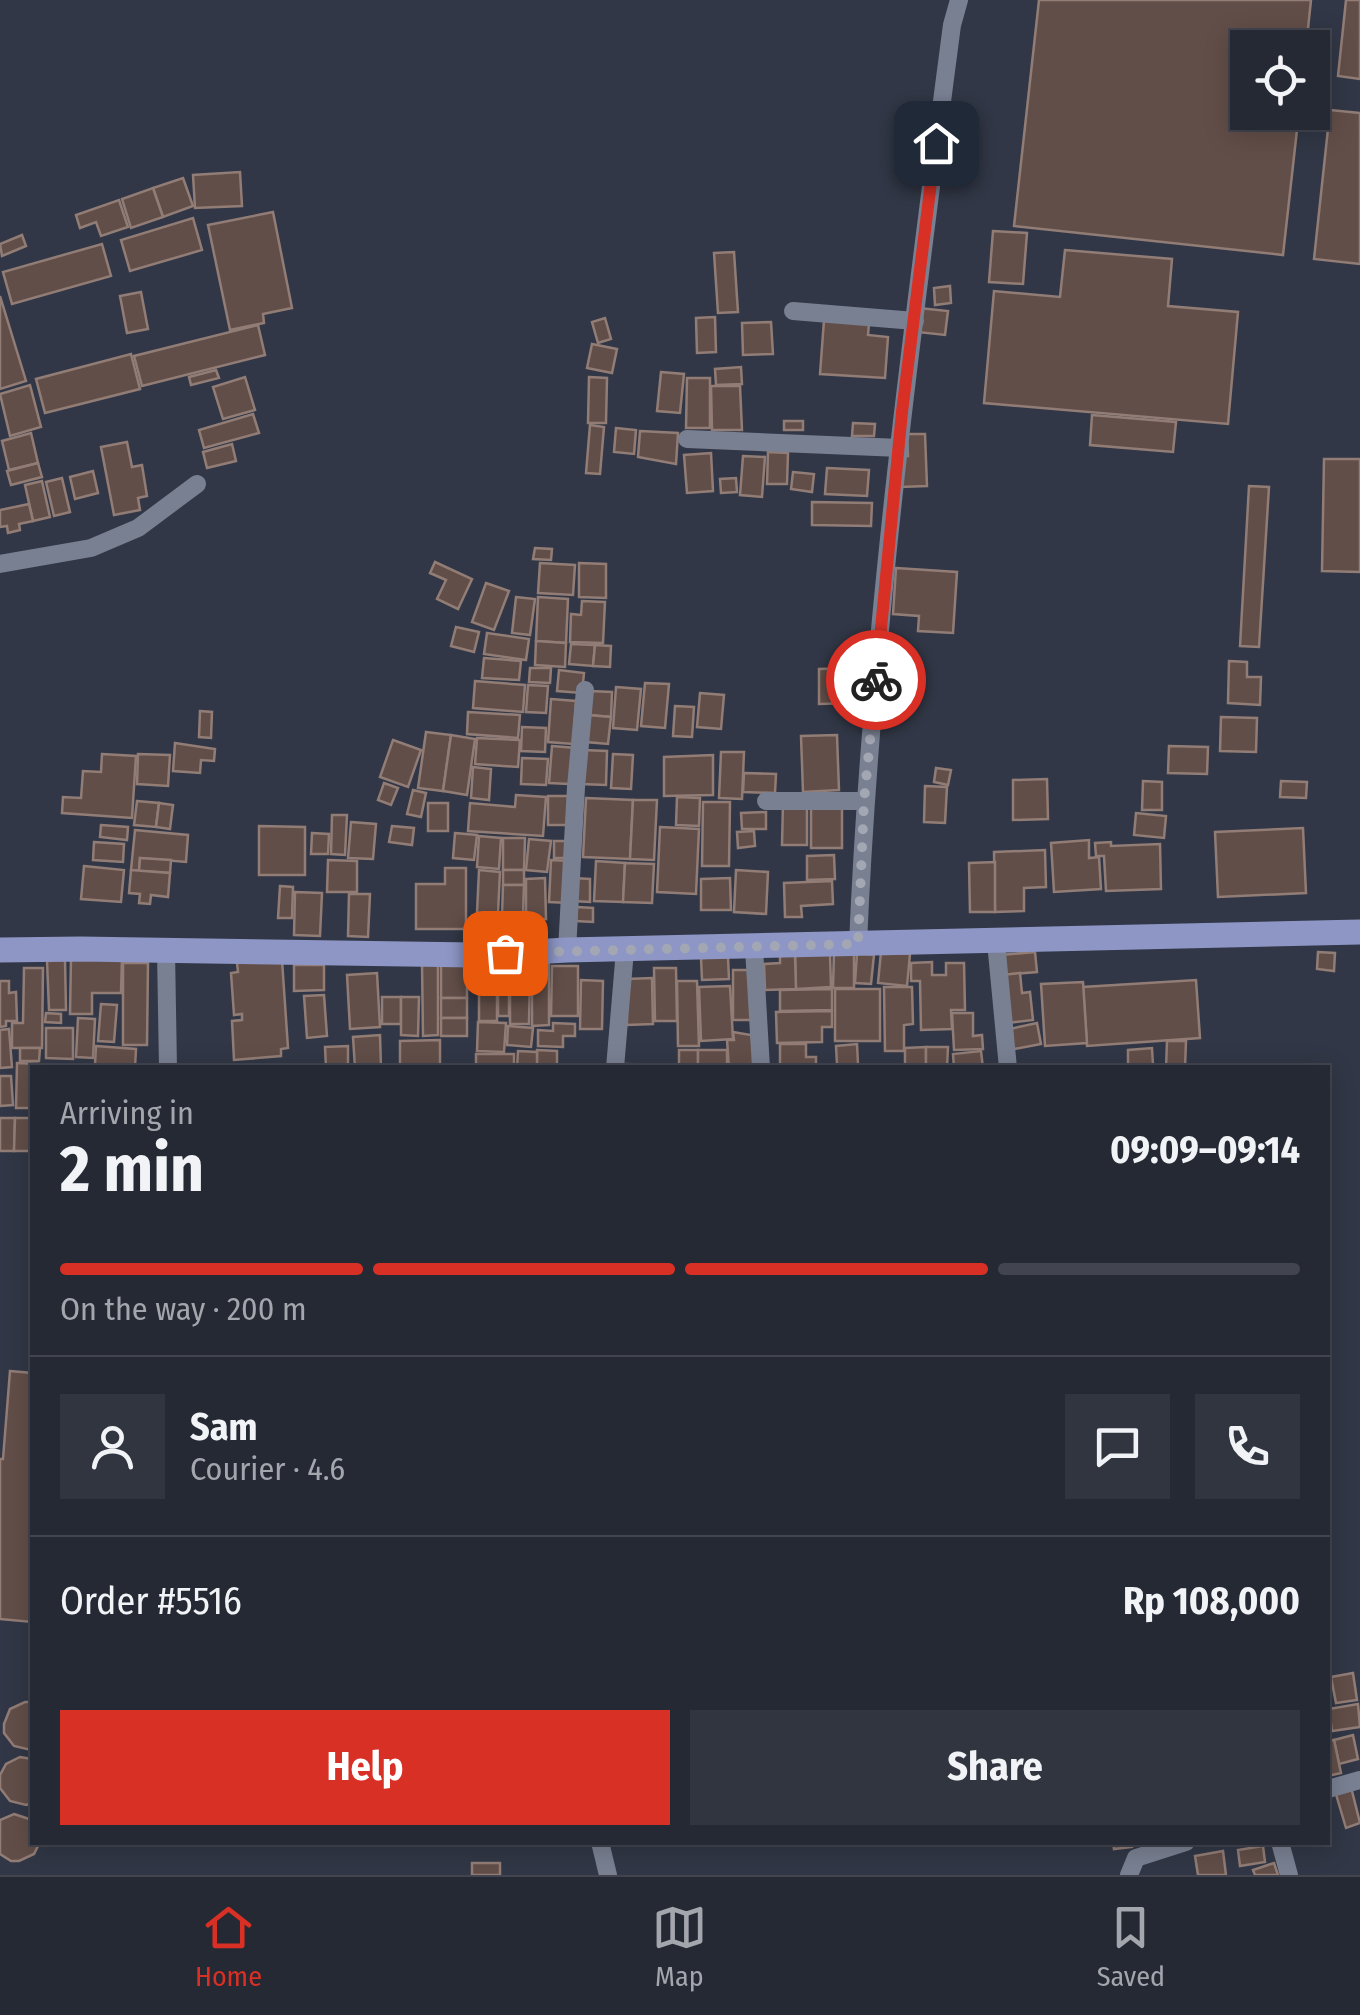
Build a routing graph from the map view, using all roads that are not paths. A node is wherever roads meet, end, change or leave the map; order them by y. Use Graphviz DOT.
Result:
graph roads {
  1 [pos="959,0"];
  2 [pos="793,311"];
  3 [pos="915,321"];
  4 [pos="687,439"];
  5 [pos="900,448"];
  6 [pos="197,484"];
  7 [pos="0,564"];
  8 [pos="586,690"];
  9 [pos="766,801"];
  10 [pos="864,801"];
  11 [pos="1360,932"];
  12 [pos="996,942"];
  13 [pos="858,944"];
  14 [pos="754,948"];
  15 [pos="0,950"];
  16 [pos="166,950"];
  17 [pos="567,950"];
  18 [pos="625,950"];
  19 [pos="168,1065"];
  20 [pos="615,1065"];
  21 [pos="762,1065"];
  22 [pos="1008,1065"];
  23 [pos="1360,1780"];
  24 [pos="1330,1788"];
  25 [pos="601,1845"];
  26 [pos="1177,1845"];
  27 [pos="1281,1845"];
  28 [pos="608,1875"];
  29 [pos="1129,1875"];
  30 [pos="1289,1875"];
  1 -- 3 [label="street"];
  2 -- 3 [label="street"];
  3 -- 5 [label="street"];
  4 -- 5 [label="street"];
  5 -- 10 [label="street"];
  6 -- 7 [label="street"];
  8 -- 17 [label="street"];
  9 -- 10 [label="street"];
  10 -- 13 [label="street"];
  11 -- 12 [label="main road"];
  12 -- 13 [label="main road"];
  12 -- 22 [label="street"];
  13 -- 14 [label="main road"];
  14 -- 18 [label="main road"];
  14 -- 21 [label="street"];
  15 -- 16 [label="main road"];
  16 -- 17 [label="main road"];
  16 -- 19 [label="street"];
  17 -- 18 [label="main road"];
  18 -- 20 [label="street"];
  23 -- 24 [label="street"];
  25 -- 28 [label="street"];
  26 -- 29 [label="street"];
  27 -- 30 [label="street"];
}
